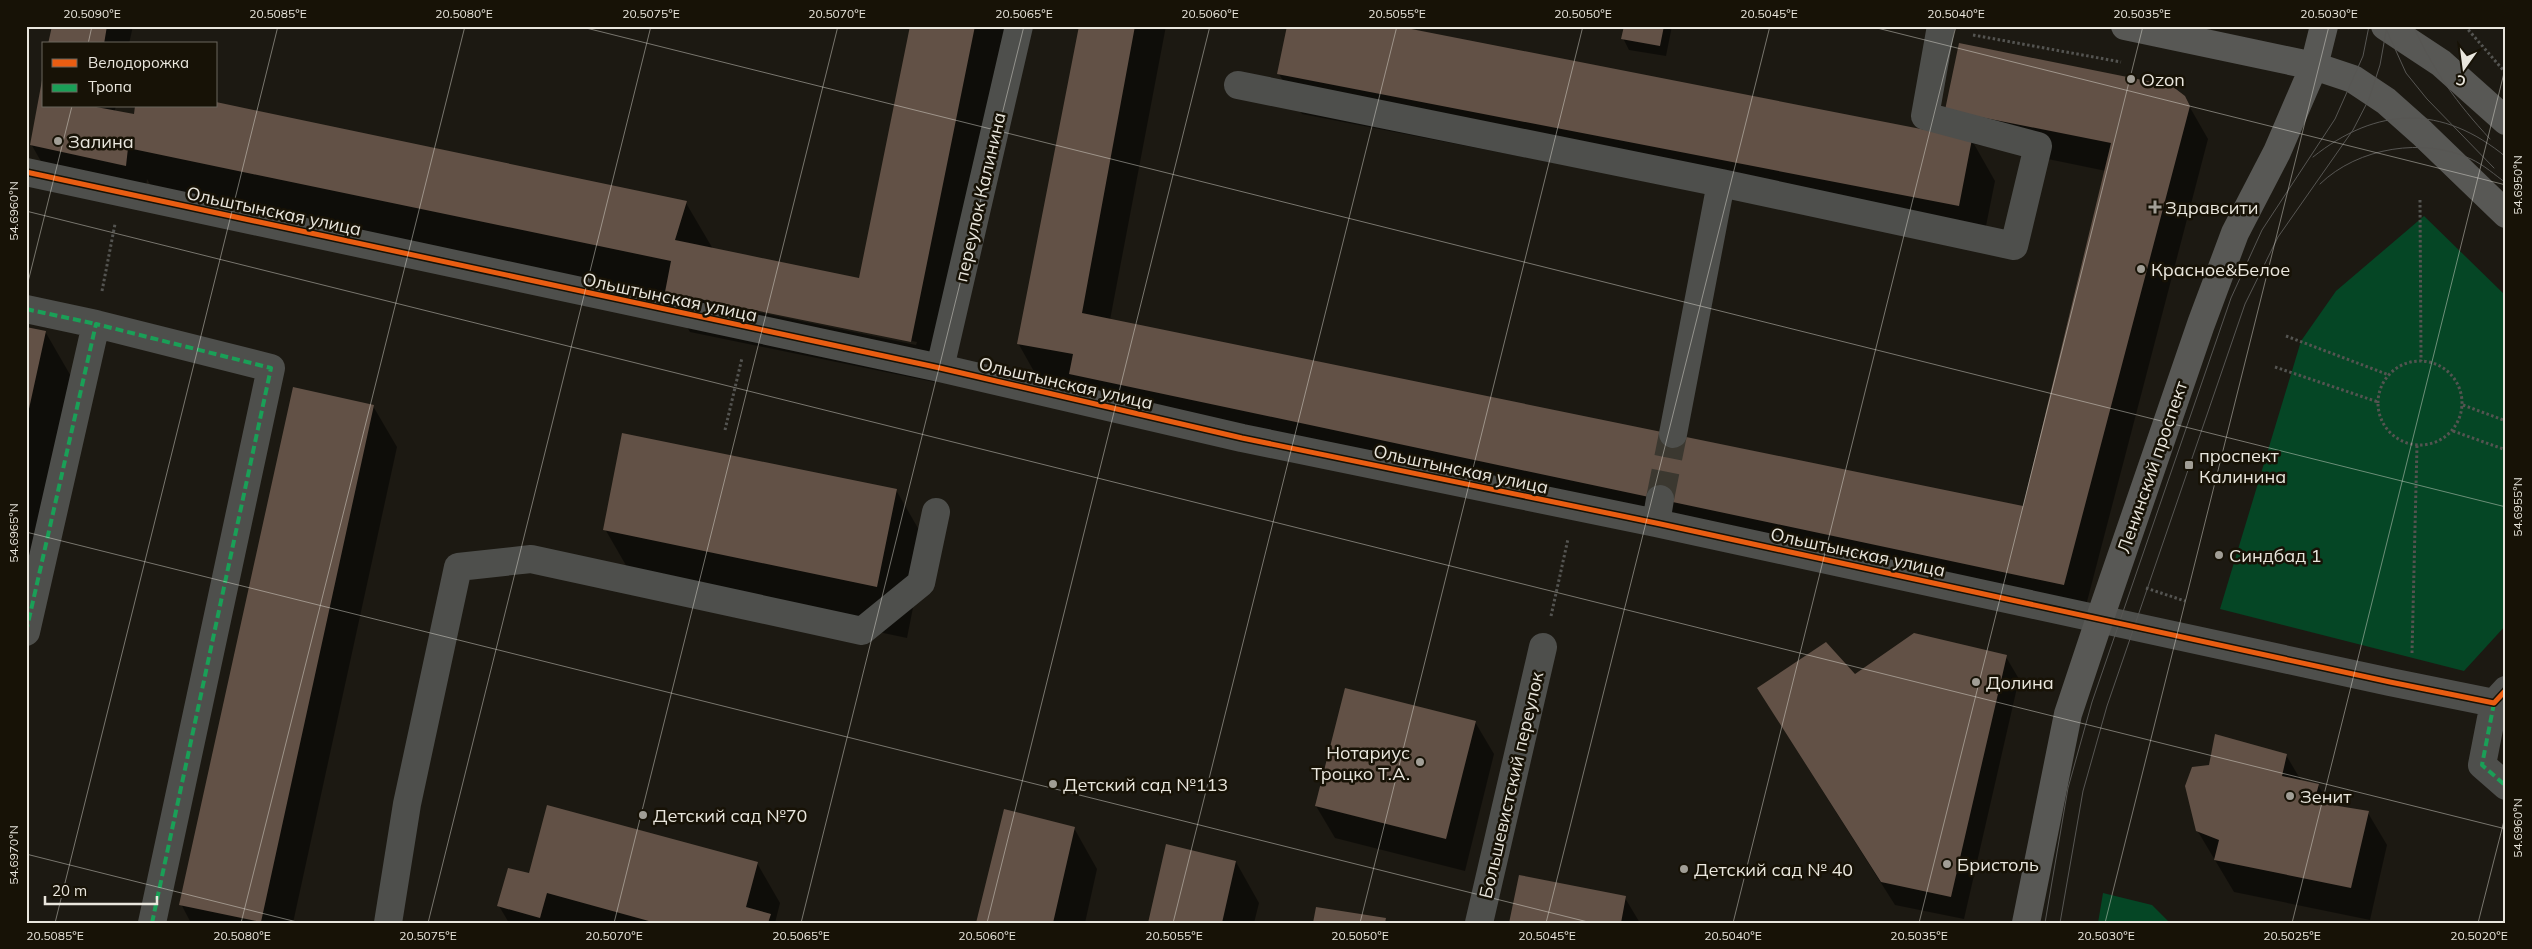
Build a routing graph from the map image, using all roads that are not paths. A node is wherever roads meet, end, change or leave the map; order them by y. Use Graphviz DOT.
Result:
graph roads {
  1 [pos="1019,26"];
  2 [pos="2125,26"];
  3 [pos="2324,26"];
  4 [pos="2385,26"];
  5 [pos="1941,28"];
  6 [pos="2314,66"];
  7 [pos="1238,85"];
  8 [pos="2506,121"];
  9 [pos="26,172"];
  10 [pos="1721,183"];
  11 [pos="2506,214"];
  12 [pos="26,309"];
  13 [pos="96,324"];
  14 [pos="940,368"];
  15 [pos="1673,434"];
  16 [pos="936,512"];
  17 [pos="2100,618"];
  18 [pos="26,632"];
  19 [pos="1543,647"];
  20 [pos="2500,697"];
  21 [pos="2506,786"];
  22 [pos="152,923"];
  23 [pos="388,923"];
  24 [pos="1479,923"];
  25 [pos="2026,923"];
  1 -- 14 [label="street, переулок Калинина"];
  2 -- 6 [label="main road"];
  3 -- 6 [label="main road, Ленинский проспект"];
  4 -- 8 [label="main road"];
  5 -- 10 [label="street"];
  6 -- 11 [label="main road"];
  6 -- 17 [label="main road, Ленинский проспект"];
  7 -- 10 [label="street"];
  9 -- 14 [label="street, Ольштынская улица"];
  10 -- 15 [label="street"];
  12 -- 13 [label="street"];
  13 -- 18 [label="street"];
  13 -- 22 [label="street"];
  14 -- 17 [label="street, Ольштынская улица"];
  16 -- 23 [label="street"];
  17 -- 20 [label="street, Ольштынская улица"];
  17 -- 25 [label="main road, Ленинский проспект"];
  19 -- 24 [label="street, Большевистский переулок"];
  20 -- 21 [label="street"];
}
